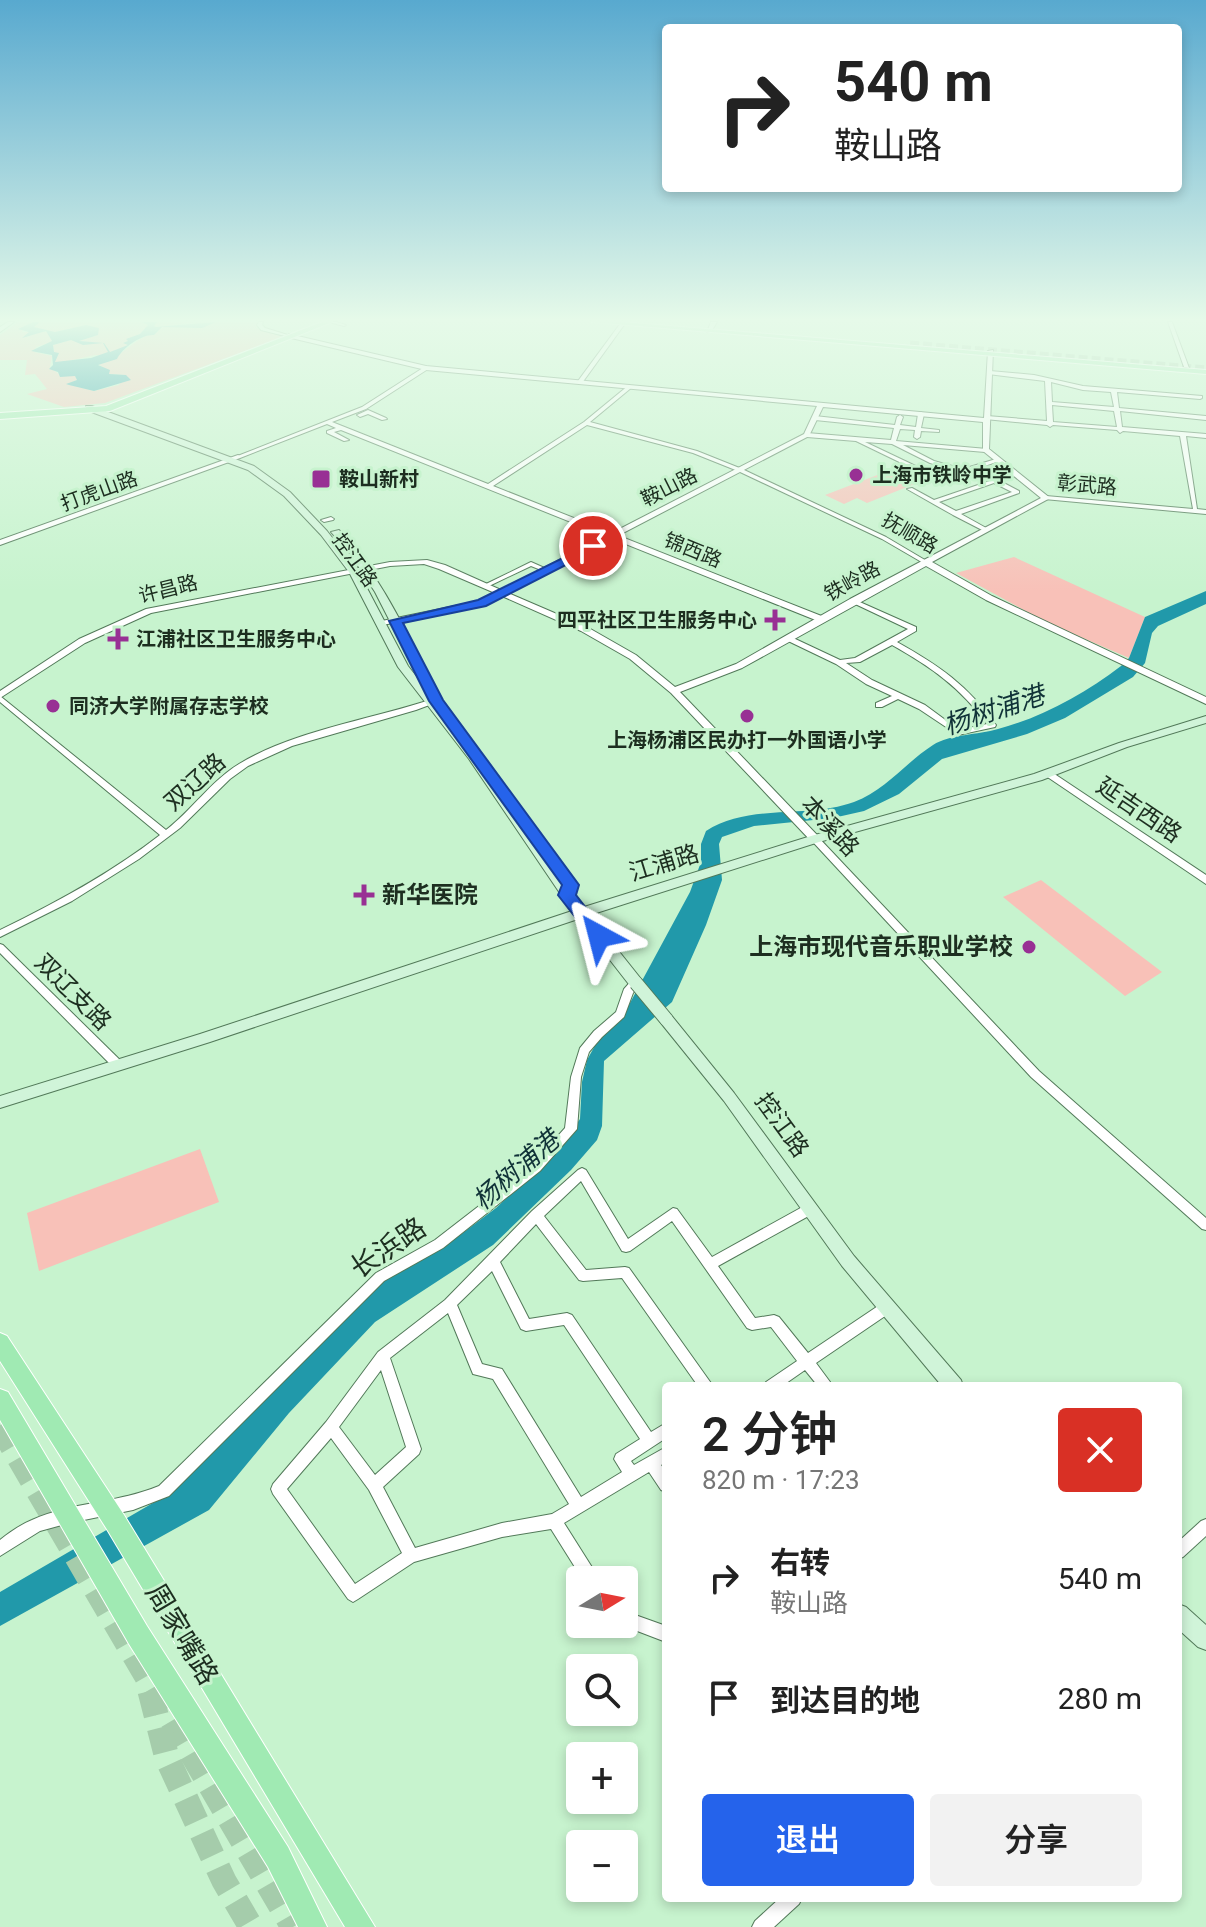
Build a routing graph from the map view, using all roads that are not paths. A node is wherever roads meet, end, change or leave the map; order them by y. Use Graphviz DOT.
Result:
graph roads {
  1 [pos="49,412"];
  2 [pos="100,412"];
  3 [pos="355,412"];
  4 [pos="599,412"];
  5 [pos="818,412"];
  6 [pos="839,412"];
  7 [pos="858,412"];
  8 [pos="900,412"];
  9 [pos="987,412"];
  10 [pos="1050,412"];
  11 [pos="1116,412"];
  12 [pos="1141,412"];
  13 [pos="0,414"];
  14 [pos="921,414"];
  15 [pos="900,417"];
  16 [pos="1206,417"];
  17 [pos="350,418"];
  18 [pos="815,418"];
  19 [pos="384,419"];
  20 [pos="987,419"];
  21 [pos="836,420"];
  22 [pos="856,422"];
  23 [pos="329,423"];
  24 [pos="586,423"];
  25 [pos="1050,425"];
  26 [pos="897,427"];
  27 [pos="341,428"];
  28 [pos="833,431"];
  29 [pos="937,431"];
  30 [pos="1120,431"];
  31 [pos="918,433"];
  32 [pos="807,435"];
  33 [pos="1183,435"];
  34 [pos="1206,436"];
  35 [pos="853,439"];
  36 [pos="346,440"];
  37 [pos="893,442"];
  38 [pos="985,450"];
  39 [pos="234,459"];
  40 [pos="996,461"];
  41 [pos="740,470"];
  42 [pos="922,471"];
  43 [pos="963,471"];
  44 [pos="1016,474"];
  45 [pos="945,478"];
  46 [pos="994,481"];
  47 [pos="490,485"];
  48 [pos="910,489"];
  49 [pos="1046,498"];
  50 [pos="933,502"];
  51 [pos="1195,508"];
  52 [pos="1206,512"];
  53 [pos="955,514"];
  54 [pos="986,530"];
  55 [pos="614,536"];
  56 [pos="0,543"];
  57 [pos="927,563"];
  58 [pos="364,569"];
  59 [pos="546,570"];
  60 [pos="353,571"];
  61 [pos="487,585"];
  62 [pos="503,592"];
  63 [pos="853,601"];
  64 [pos="821,619"];
  65 [pos="395,621"];
  66 [pos="380,624"];
  67 [pos="788,639"];
  68 [pos="892,642"];
  69 [pos="839,662"];
  70 [pos="674,691"];
  71 [pos="899,695"];
  72 [pos="0,696"];
  73 [pos="1206,701"];
  74 [pos="433,702"];
  75 [pos="879,705"];
  76 [pos="1206,719"];
  77 [pos="1050,774"];
  78 [pos="165,834"];
  79 [pos="815,839"];
  80 [pos="1206,880"];
  81 [pos="581,912"];
  82 [pos="0,934"];
  83 [pos="0,947"];
  84 [pos="636,983"];
  85 [pos="118,1065"];
  86 [pos="0,1102"];
  87 [pos="810,1209"];
  88 [pos="536,1215"];
  89 [pos="1206,1225"];
  90 [pos="493,1261"];
  91 [pos="710,1264"];
  92 [pos="450,1304"];
  93 [pos="886,1308"];
  94 [pos="0,1343"];
  95 [pos="383,1356"];
  96 [pos="807,1363"];
  97 [pos="703,1382"];
  98 [pos="777,1382"];
  99 [pos="823,1382"];
  100 [pos="951,1382"];
  101 [pos="0,1399"];
  102 [pos="331,1427"];
  103 [pos="662,1433"];
  104 [pos="649,1441"];
  105 [pos="662,1457"];
  106 [pos="652,1463"];
  107 [pos="632,1474"];
  108 [pos="662,1479"];
  109 [pos="374,1485"];
  110 [pos="579,1506"];
  111 [pos="112,1516"];
  112 [pos="68,1517"];
  113 [pos="554,1521"];
  114 [pos="1206,1526"];
  115 [pos="1182,1548"];
  116 [pos="0,1549"];
  117 [pos="411,1556"];
  118 [pos="583,1566"];
  119 [pos="1182,1618"];
  120 [pos="638,1624"];
  121 [pos="662,1633"];
  122 [pos="1206,1639"];
  123 [pos="789,1902"];
  124 [pos="313,1927"];
  125 [pos="361,1927"];
  126 [pos="761,1927"];
  1 -- 13 [label="main road"];
  2 -- 39 [label="main road, 控江路"];
  3 -- 23 [label="street, 打虎山路"];
  4 -- 24 [label="street"];
  5 -- 18 [label="street"];
  6 -- 21 [label="street"];
  7 -- 22 [label="street"];
  8 -- 14 [label="street"];
  9 -- 20 [label="street"];
  10 -- 25 [label="street"];
  11 -- 30 [label="street"];
  12 -- 16 [label="street"];
  14 -- 20 [label="street"];
  14 -- 31 [label="street"];
  15 -- 26 [label="street"];
  17 -- 19 [label="street"];
  18 -- 21 [label="street"];
  18 -- 32 [label="street"];
  20 -- 25 [label="street"];
  20 -- 38 [label="street"];
  21 -- 22 [label="street"];
  21 -- 28 [label="street"];
  22 -- 26 [label="street"];
  23 -- 27 [label="street, 锦西路"];
  23 -- 39 [label="street, 打虎山路"];
  24 -- 41 [label="street, 抚顺路"];
  24 -- 47 [label="street"];
  25 -- 30 [label="street"];
  26 -- 31 [label="street"];
  26 -- 37 [label="street"];
  27 -- 36 [label="street"];
  27 -- 47 [label="street, 锦西路"];
  29 -- 31 [label="street"];
  30 -- 33 [label="street"];
  32 -- 35 [label="street"];
  32 -- 41 [label="street, 鞍山路"];
  33 -- 34 [label="street"];
  33 -- 51 [label="street"];
  35 -- 37 [label="street"];
  35 -- 42 [label="street"];
  37 -- 38 [label="street"];
  37 -- 43 [label="street"];
  38 -- 44 [label="street, 彰武路"];
  39 -- 56 [label="street, 打虎山路"];
  39 -- 58 [label="main road, 控江路"];
  39 -- 60 [label="main road, 控江路"];
  40 -- 43 [label="street"];
  41 -- 55 [label="street, 鞍山路"];
  41 -- 57 [label="street, 抚顺路"];
  43 -- 45 [label="street"];
  44 -- 46 [label="street"];
  44 -- 49 [label="street, 彰武路"];
  46 -- 50 [label="street"];
  46 -- 53 [label="street"];
  47 -- 55 [label="street, 锦西路"];
  48 -- 50 [label="street"];
  49 -- 52 [label="street, 彰武路"];
  49 -- 54 [label="street, 铁岭路"];
  50 -- 53 [label="street"];
  53 -- 54 [label="street"];
  54 -- 57 [label="street, 铁岭路"];
  55 -- 59 [label="street, 鞍山路"];
  55 -- 64 [label="street, 锦西路"];
  57 -- 63 [label="street, 铁岭路"];
  57 -- 73 [label="street, 抚顺路"];
  58 -- 60 [label="street, 许昌路"];
  58 -- 61 [label="street, 本溪路"];
  58 -- 65 [label="main road, 控江路"];
  59 -- 61 [label="street"];
  59 -- 62 [label="street, 鞍山路"];
  60 -- 66 [label="main road, 控江路"];
  60 -- 72 [label="street, 许昌路"];
  61 -- 62 [label="street, 本溪路"];
  62 -- 65 [label="street, 鞍山路"];
  62 -- 70 [label="street, 本溪路"];
  63 -- 64 [label="street, 铁岭路"];
  63 -- 68 [label="street"];
  64 -- 67 [label="street, 铁岭路"];
  65 -- 66 [label="street, 鞍山路"];
  65 -- 74 [label="main road, 控江路"];
  66 -- 74 [label="main road, 控江路"];
  67 -- 69 [label="street"];
  67 -- 70 [label="street, 铁岭路"];
  68 -- 69 [label="street"];
  68 -- 71 [label="street"];
  69 -- 71 [label="street"];
  70 -- 79 [label="street, 本溪路"];
  71 -- 75 [label="street"];
  72 -- 78 [label="street"];
  74 -- 78 [label="street, 双辽路"];
  74 -- 81 [label="main road, 控江路"];
  76 -- 77 [label="main road, 江浦路"];
  77 -- 79 [label="main road, 江浦路"];
  77 -- 80 [label="street, 延吉西路"];
  78 -- 82 [label="street, 双辽路"];
  79 -- 81 [label="main road, 江浦路"];
  79 -- 89 [label="street, 本溪路"];
  81 -- 84 [label="main road, 控江路"];
  81 -- 85 [label="main road, 江浦路"];
  83 -- 85 [label="street, 双辽支路"];
  84 -- 87 [label="main road, 控江路, bridge"];
  84 -- 111 [label="street, 长浜路"];
  85 -- 86 [label="main road, 江浦路"];
  87 -- 91 [label="street"];
  87 -- 93 [label="main road, 控江路"];
  88 -- 90 [label="street"];
  88 -- 91 [label="street"];
  88 -- 97 [label="street"];
  90 -- 92 [label="street"];
  90 -- 104 [label="street"];
  91 -- 96 [label="street"];
  92 -- 95 [label="street"];
  92 -- 110 [label="street"];
  93 -- 96 [label="street"];
  93 -- 100 [label="main road, 控江路"];
  94 -- 111 [label="main road, 周家嘴路"];
  95 -- 102 [label="street"];
  95 -- 109 [label="street"];
  96 -- 98 [label="street"];
  96 -- 99 [label="street"];
  101 -- 112 [label="main road, 周家嘴路"];
  102 -- 109 [label="street"];
  102 -- 117 [label="street"];
  103 -- 104 [label="street"];
  104 -- 107 [label="street"];
  105 -- 106 [label="street"];
  106 -- 107 [label="street"];
  106 -- 108 [label="street"];
  107 -- 110 [label="street"];
  109 -- 117 [label="street"];
  110 -- 113 [label="street"];
  111 -- 112 [label="street, 长浜路"];
  111 -- 125 [label="main road, 周家嘴路"];
  112 -- 116 [label="street, 长浜路"];
  112 -- 124 [label="main road, 周家嘴路"];
  113 -- 117 [label="street"];
  113 -- 118 [label="street"];
  114 -- 115 [label="street"];
  119 -- 122 [label="main road"];
  120 -- 121 [label="street"];
  123 -- 126 [label="street"];
}
